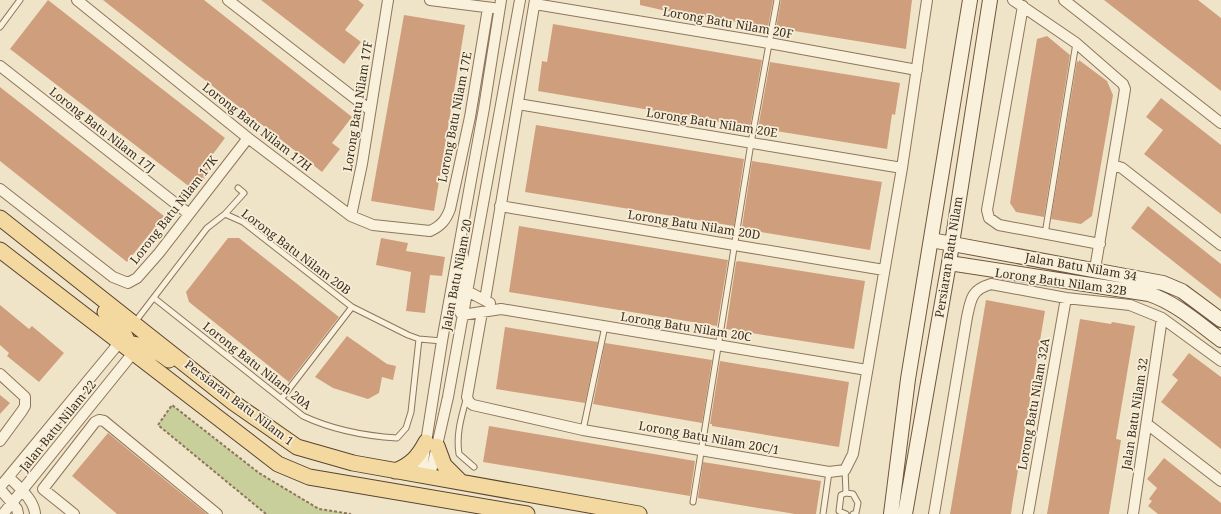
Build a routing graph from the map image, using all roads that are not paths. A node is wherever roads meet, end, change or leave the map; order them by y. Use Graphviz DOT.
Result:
graph roads {
  1 [pos="20,0"];
  2 [pos="77,0"];
  3 [pos="228,0"];
  4 [pos="388,0"];
  5 [pos="430,0"];
  6 [pos="520,0"];
  7 [pos="777,0"];
  8 [pos="927,0"];
  9 [pos="970,0"];
  10 [pos="990,0"];
  11 [pos="1013,0"];
  12 [pos="1064,0"];
  13 [pos="535,2"];
  14 [pos="500,4"];
  15 [pos="1023,6"];
  16 [pos="488,8"];
  17 [pos="0,27"];
  18 [pos="769,43"];
  19 [pos="1076,43"];
  20 [pos="0,66"];
  21 [pos="917,70"];
  22 [pos="507,78"];
  23 [pos="518,104"];
  24 [pos="484,108"];
  25 [pos="370,110"];
  26 [pos="1221,123"];
  27 [pos="248,138"];
  28 [pos="751,143"];
  29 [pos="1113,165"];
  30 [pos="902,168"];
  31 [pos="238,188"];
  32 [pos="0,189"];
  33 [pos="500,206"];
  34 [pos="189,214"];
  35 [pos="226,214"];
  36 [pos="350,216"];
  37 [pos="0,218"];
  38 [pos="439,227"];
  39 [pos="1045,234"];
  40 [pos="931,240"];
  41 [pos="952,243"];
  42 [pos="460,244"];
  43 [pos="1100,244"];
  44 [pos="735,245"];
  45 [pos="1221,245"];
  46 [pos="0,250"];
  47 [pos="49,256"];
  48 [pos="949,263"];
  49 [pos="1095,269"];
  50 [pos="884,270"];
  51 [pos="1078,284"];
  52 [pos="1108,288"];
  53 [pos="467,291"];
  54 [pos="154,298"];
  55 [pos="1066,298"];
  56 [pos="484,300"];
  57 [pos="352,307"];
  58 [pos="500,309"];
  59 [pos="482,312"];
  60 [pos="462,315"];
  61 [pos="1162,318"];
  62 [pos="1221,320"];
  63 [pos="134,323"];
  64 [pos="605,326"];
  65 [pos="419,339"];
  66 [pos="1221,340"];
  67 [pos="442,341"];
  68 [pos="719,345"];
  69 [pos="127,346"];
  70 [pos="1221,361"];
  71 [pos="867,370"];
  72 [pos="0,374"];
  73 [pos="282,398"];
  74 [pos="468,400"];
  75 [pos="234,403"];
  76 [pos="1147,424"];
  77 [pos="583,430"];
  78 [pos="0,441"];
  79 [pos="432,444"];
  80 [pos="702,449"];
  81 [pos="474,467"];
  82 [pos="845,470"];
  83 [pos="395,471"];
  84 [pos="829,472"];
  85 [pos="9,477"];
  86 [pos="425,477"];
  87 [pos="1221,481"];
  88 [pos="460,482"];
  89 [pos="376,487"];
  90 [pos="0,488"];
  91 [pos="22,490"];
  92 [pos="846,493"];
  93 [pos="12,502"];
  94 [pos="693,502"];
  95 [pos="467,503"];
  96 [pos="3,514"];
  97 [pos="18,514"];
  98 [pos="35,514"];
  99 [pos="74,514"];
  100 [pos="217,514"];
  101 [pos="527,514"];
  102 [pos="639,514"];
  103 [pos="823,514"];
  104 [pos="846,514"];
  105 [pos="853,514"];
  106 [pos="891,514"];
  107 [pos="905,514"];
  108 [pos="934,514"];
  109 [pos="1028,514"];
  110 [pos="1133,514"];
  1 -- 17 [label="lane"];
  2 -- 27 [label="street, Lorong Batu Nilam 17H"];
  3 -- 25 [label="street"];
  4 -- 25 [label="street, Lorong Batu Nilam 17F"];
  5 -- 16 [label="street"];
  6 -- 22 [label="street, Jalan Batu Nilam 20"];
  7 -- 18 [label="lane"];
  8 -- 21 [label="street"];
  9 -- 40 [label="main road, Persiaran Batu Nilam"];
  10 -- 41 [label="main road, Persiaran Batu Nilam"];
  11 -- 15 [label="street"];
  12 -- 26 [label="street"];
  13 -- 18 [label="street, Lorong Batu Nilam 20F"];
  13 -- 23 [label="street"];
  14 -- 16 [label="street"];
  14 -- 24 [label="street, Jalan Batu Nilam 20"];
  15 -- 19 [label="street"];
  15 -- 39 [label="street"];
  16 -- 38 [label="street, Lorong Batu Nilam 17E"];
  18 -- 21 [label="street, Lorong Batu Nilam 20F"];
  18 -- 28 [label="lane"];
  19 -- 29 [label="street"];
  19 -- 39 [label="lane"];
  20 -- 34 [label="street, Lorong Batu Nilam 17J"];
  21 -- 30 [label="street"];
  22 -- 24 [label="street, Jalan Batu Nilam 20"];
  22 -- 53 [label="street, Jalan Batu Nilam 20"];
  23 -- 28 [label="street, Lorong Batu Nilam 20E"];
  23 -- 33 [label="street"];
  24 -- 42 [label="street, Jalan Batu Nilam 20"];
  25 -- 36 [label="street, Lorong Batu Nilam 17F"];
  27 -- 34 [label="street, Lorong Batu Nilam 17K"];
  27 -- 36 [label="street, Lorong Batu Nilam 17H"];
  28 -- 30 [label="street, Lorong Batu Nilam 20E"];
  28 -- 44 [label="lane"];
  29 -- 43 [label="street"];
  29 -- 45 [label="street"];
  30 -- 50 [label="street"];
  31 -- 35 [label="lane"];
  32 -- 34 [label="street, Lorong Batu Nilam 17K"];
  33 -- 44 [label="street, Lorong Batu Nilam 20D"];
  33 -- 56 [label="street"];
  35 -- 54 [label="lane, Lorong Batu Nilam 20B"];
  35 -- 57 [label="lane, Lorong Batu Nilam 20B"];
  36 -- 38 [label="street, Lorong Batu Nilam 17H"];
  37 -- 47 [label="main road, Persiaran Batu Nilam 1"];
  39 -- 43 [label="street"];
  40 -- 41 [label="main road, Jalan Batu Nilam 34"];
  40 -- 106 [label="main road, Persiaran Batu Nilam"];
  41 -- 48 [label="main road, Persiaran Batu Nilam"];
  41 -- 49 [label="main road, Jalan Batu Nilam 34"];
  42 -- 60 [label="street"];
  42 -- 67 [label="street, Jalan Batu Nilam 20"];
  43 -- 49 [label="street"];
  44 -- 50 [label="street, Lorong Batu Nilam 20D"];
  44 -- 68 [label="lane"];
  46 -- 69 [label="main road, Persiaran Batu Nilam 1"];
  47 -- 63 [label="main road, Persiaran Batu Nilam 1"];
  47 -- 69 [label="main road"];
  48 -- 51 [label="main road, Jalan Batu Nilam 34"];
  48 -- 107 [label="main road, Persiaran Batu Nilam"];
  49 -- 51 [label="main road"];
  49 -- 52 [label="main road"];
  49 -- 62 [label="main road, Jalan Batu Nilam 34"];
  50 -- 71 [label="street"];
  51 -- 52 [label="main road, Jalan Batu Nilam 34"];
  52 -- 66 [label="main road, Jalan Batu Nilam 34"];
  53 -- 56 [label="street"];
  53 -- 60 [label="street, Jalan Batu Nilam 20"];
  54 -- 63 [label="lane, Lorong Batu Nilam 20B"];
  54 -- 73 [label="lane, Lorong Batu Nilam 20A"];
  55 -- 61 [label="street, Lorong Batu Nilam 32B"];
  55 -- 108 [label="street, Lorong Batu Nilam 32B"];
  55 -- 109 [label="street, Lorong Batu Nilam 32A"];
  56 -- 58 [label="street"];
  57 -- 65 [label="lane, Lorong Batu Nilam 20B"];
  57 -- 73 [label="lane"];
  58 -- 59 [label="street"];
  58 -- 64 [label="street, Lorong Batu Nilam 20C"];
  59 -- 60 [label="street"];
  59 -- 74 [label="street"];
  60 -- 79 [label="street, Jalan Batu Nilam 20"];
  61 -- 70 [label="street, Lorong Batu Nilam 32B"];
  61 -- 76 [label="street, Jalan Batu Nilam 32"];
  63 -- 75 [label="main road, Persiaran Batu Nilam 1"];
  64 -- 68 [label="street, Lorong Batu Nilam 20C"];
  64 -- 77 [label="lane"];
  65 -- 67 [label="lane, Lorong Batu Nilam 20B"];
  65 -- 73 [label="lane, Lorong Batu Nilam 20A"];
  67 -- 79 [label="street, Jalan Batu Nilam 20"];
  68 -- 71 [label="street, Lorong Batu Nilam 20C"];
  68 -- 80 [label="lane"];
  69 -- 75 [label="main road"];
  69 -- 85 [label="street, Jalan Batu Nilam 22"];
  69 -- 89 [label="main road, Persiaran Batu Nilam 1"];
  69 -- 91 [label="street, Jalan Batu Nilam 22"];
  71 -- 82 [label="street"];
  72 -- 78 [label="street"];
  74 -- 77 [label="street, Lorong Batu Nilam 20C/1"];
  74 -- 81 [label="lane"];
  75 -- 83 [label="main road, Persiaran Batu Nilam 1"];
  76 -- 87 [label="street"];
  76 -- 110 [label="street, Jalan Batu Nilam 32"];
  77 -- 80 [label="street, Lorong Batu Nilam 20C/1"];
  79 -- 83 [label="main road"];
  79 -- 86 [label="street, Jalan Batu Nilam 20"];
  79 -- 88 [label="main road"];
  80 -- 84 [label="street, Lorong Batu Nilam 20C/1"];
  80 -- 94 [label="lane"];
  82 -- 84 [label="street, Lorong Batu Nilam 20C/1"];
  82 -- 92 [label="lane"];
  83 -- 86 [label="main road, Persiaran Batu Nilam 1"];
  84 -- 103 [label="lane"];
  85 -- 90 [label="street, Jalan Batu Nilam 22"];
  85 -- 91 [label="street"];
  86 -- 88 [label="main road, Persiaran Batu Nilam 1"];
  86 -- 89 [label="main road"];
  86 -- 95 [label="main road"];
  88 -- 102 [label="main road, Persiaran Batu Nilam 1"];
  89 -- 95 [label="main road, Persiaran Batu Nilam 1"];
  90 -- 93 [label="street"];
  91 -- 93 [label="street, Jalan Batu Nilam 22"];
  91 -- 98 [label="street"];
  92 -- 104 [label="lane"];
  92 -- 105 [label="lane"];
  93 -- 96 [label="street, Jalan Batu Nilam 22"];
  93 -- 97 [label="street"];
  95 -- 101 [label="main road, Persiaran Batu Nilam 1"];
  99 -- 100 [label="street"];
}
